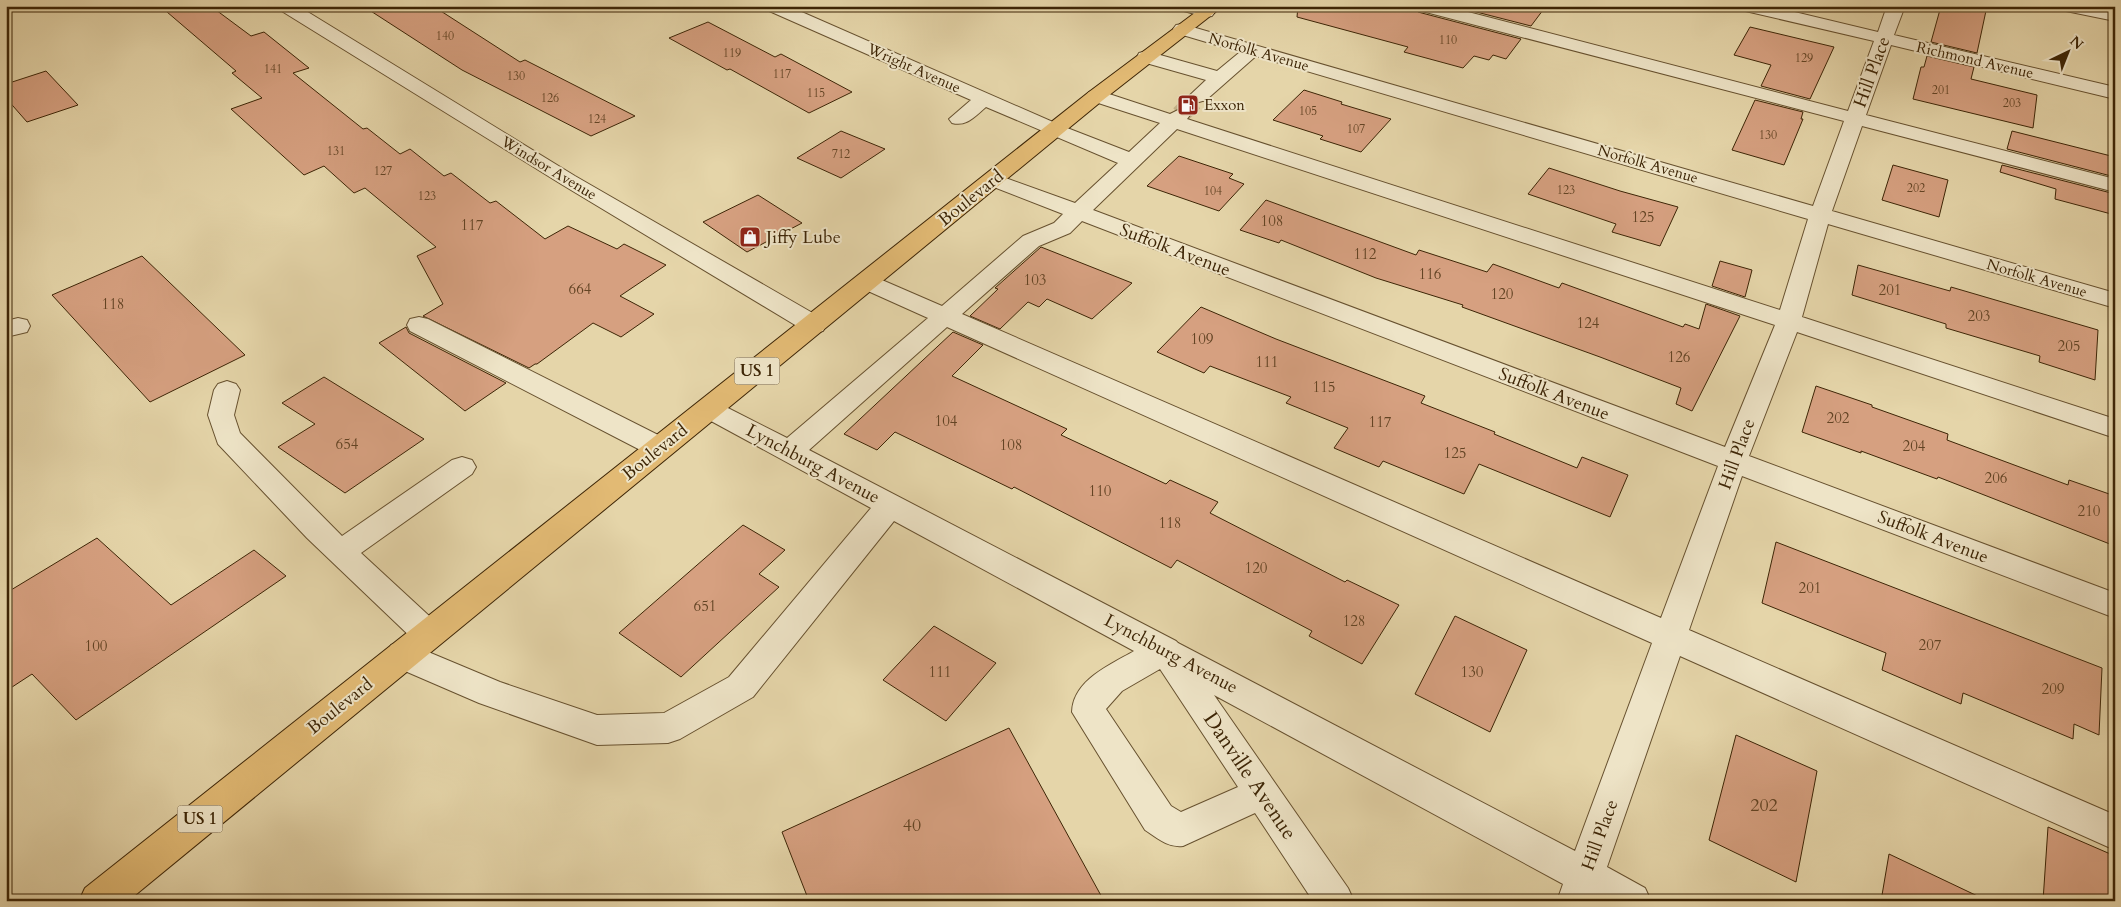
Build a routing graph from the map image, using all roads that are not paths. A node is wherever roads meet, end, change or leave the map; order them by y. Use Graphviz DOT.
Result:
graph roads {
  1 [pos="286,6"];
  2 [pos="772,6"];
  3 [pos="1424,6"];
  4 [pos="1747,6"];
  5 [pos="2067,6"];
  6 [pos="1889,7"];
  7 [pos="1478,12"];
  8 [pos="1197,14"];
  9 [pos="2115,16"];
  10 [pos="1884,39"];
  11 [pos="1253,50"];
  12 [pos="1146,57"];
  13 [pos="1220,78"];
  14 [pos="2115,93"];
  15 [pos="1096,96"];
  16 [pos="1199,96"];
  17 [pos="984,100"];
  18 [pos="1176,118"];
  19 [pos="959,119"];
  20 [pos="1855,119"];
  21 [pos="1054,130"];
  22 [pos="1132,161"];
  23 [pos="993,180"];
  24 [pos="2115,186"];
  25 [pos="1078,213"];
  26 [pos="1820,214"];
  27 [pos="867,282"];
  28 [pos="2115,301"];
  29 [pos="945,316"];
  30 [pos="1788,321"];
  31 [pos="419,325"];
  32 [pos="814,325"];
  33 [pos="227,390"];
  34 [pos="708,409"];
  35 [pos="2115,429"];
  36 [pos="660,448"];
  37 [pos="789,452"];
  38 [pos="1734,462"];
  39 [pos="462,467"];
  40 [pos="890,506"];
  41 [pos="341,552"];
  42 [pos="2115,606"];
  43 [pos="428,634"];
  44 [pos="1671,637"];
  45 [pos="1165,650"];
  46 [pos="402,655"];
  47 [pos="1262,793"];
  48 [pos="2115,833"];
  49 [pos="1581,888"];
  50 [pos="98,901"];
  51 [pos="1335,901"];
  52 [pos="1632,901"];
  1 -- 32 [label="street, Windsor Avenue"];
  2 -- 17 [label="street, Wright Avenue"];
  3 -- 7 [label="street"];
  4 -- 10 [label="street, Richmond Avenue"];
  5 -- 9 [label="street"];
  6 -- 10 [label="street, Hill Place"];
  7 -- 20 [label="street"];
  8 -- 11 [label="street, Norfolk Avenue"];
  8 -- 12 [label="main road, Boulevard / US 1"];
  10 -- 14 [label="street, Richmond Avenue"];
  10 -- 20 [label="street, Hill Place"];
  11 -- 13 [label="street"];
  11 -- 26 [label="street, Norfolk Avenue"];
  12 -- 13 [label="street"];
  12 -- 15 [label="main road, Boulevard / US 1"];
  13 -- 16 [label="street"];
  15 -- 18 [label="street"];
  15 -- 21 [label="main road, Boulevard / US 1"];
  17 -- 19 [label="street"];
  17 -- 21 [label="street, Wright Avenue"];
  18 -- 22 [label="street"];
  18 -- 30 [label="street"];
  20 -- 24 [label="street"];
  20 -- 26 [label="street, Hill Place"];
  21 -- 22 [label="street, Wright Avenue"];
  21 -- 23 [label="main road, Boulevard / US 1"];
  22 -- 25 [label="street"];
  23 -- 25 [label="street, Suffolk Avenue"];
  23 -- 27 [label="main road, Boulevard / US 1"];
  25 -- 29 [label="street"];
  25 -- 38 [label="street, Suffolk Avenue"];
  26 -- 28 [label="street, Norfolk Avenue"];
  26 -- 30 [label="street, Hill Place"];
  27 -- 29 [label="street"];
  27 -- 32 [label="main road, Boulevard / US 1"];
  29 -- 37 [label="street"];
  29 -- 44 [label="street"];
  30 -- 35 [label="street"];
  30 -- 38 [label="street, Hill Place"];
  31 -- 36 [label="street"];
  32 -- 34 [label="main road, Boulevard / US 1"];
  33 -- 41 [label="street"];
  34 -- 36 [label="main road, Boulevard / US 1"];
  34 -- 37 [label="street, Lynchburg Avenue"];
  36 -- 43 [label="main road, Boulevard / US 1"];
  37 -- 40 [label="street, Lynchburg Avenue"];
  38 -- 42 [label="street, Suffolk Avenue"];
  38 -- 44 [label="street, Hill Place"];
  39 -- 41 [label="street"];
  40 -- 45 [label="street, Lynchburg Avenue"];
  40 -- 46 [label="street"];
  41 -- 43 [label="street"];
  43 -- 46 [label="main road, Boulevard / US 1"];
  44 -- 48 [label="street"];
  44 -- 49 [label="street, Hill Place"];
  45 -- 47 [label="street, Danville Avenue"];
  45 -- 47 [label="street"];
  45 -- 49 [label="street, Lynchburg Avenue"];
  46 -- 50 [label="main road, Boulevard / US 1"];
  47 -- 51 [label="street, Danville Avenue"];
  49 -- 52 [label="street, Lynchburg Avenue"];
}
